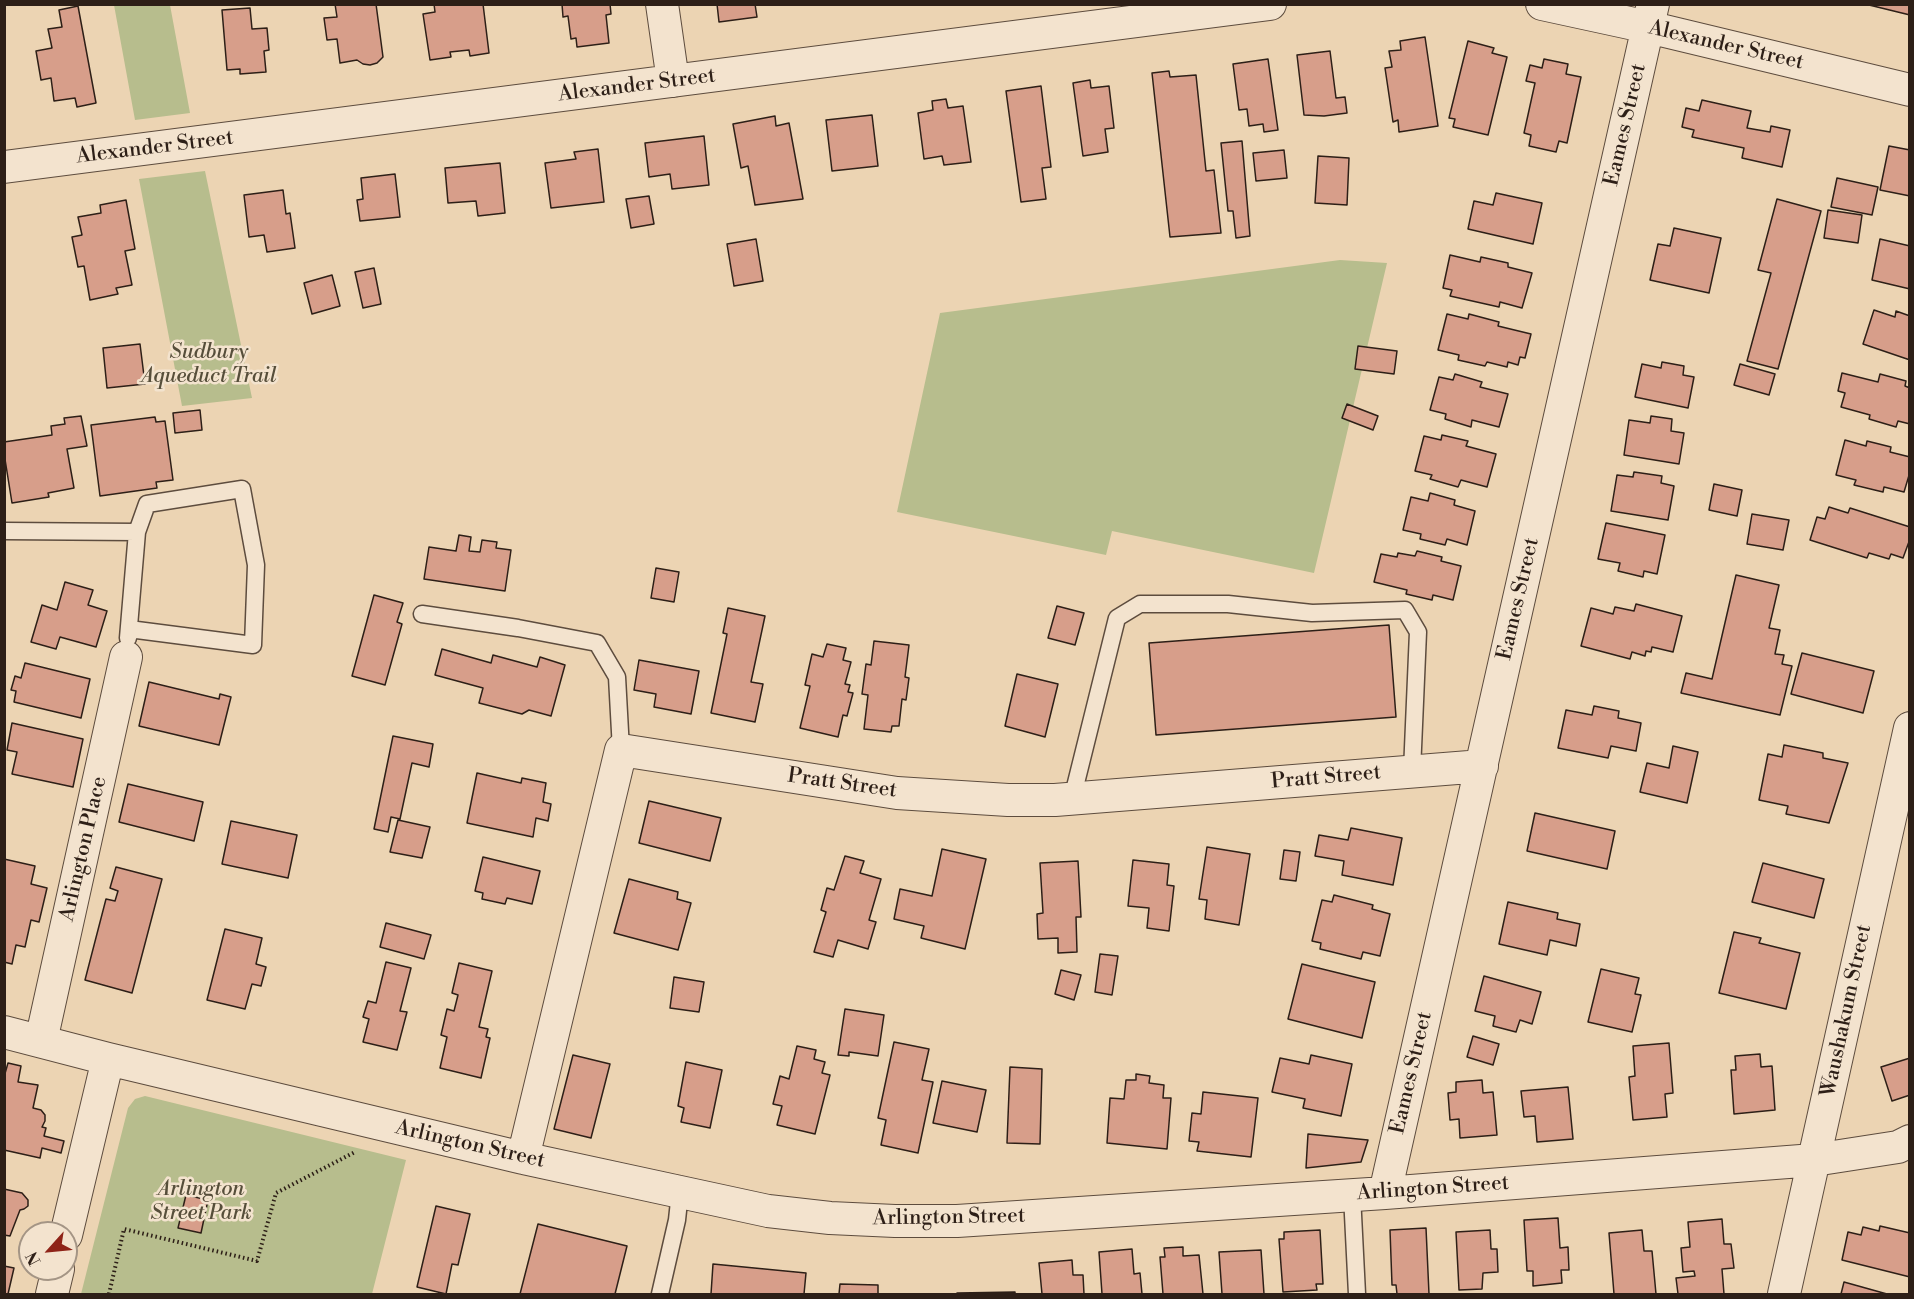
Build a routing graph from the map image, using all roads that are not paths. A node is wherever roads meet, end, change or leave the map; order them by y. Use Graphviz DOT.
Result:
graph roads {
  1 [pos="662,4"];
  2 [pos="1270,4"];
  3 [pos="1542,4"];
  4 [pos="1193,9"];
  5 [pos="1650,16"];
  6 [pos="673,81"];
  7 [pos="1910,90"];
  8 [pos="4,167"];
  9 [pos="4,531"];
  10 [pos="137,532"];
  11 [pos="422,614"];
  12 [pos="128,643"];
  13 [pos="1910,728"];
  14 [pos="621,750"];
  15 [pos="1482,766"];
  16 [pos="1412,771"];
  17 [pos="1072,799"];
  18 [pos="4,1032"];
  19 [pos="41,1041"];
  20 [pos="108,1059"];
  21 [pos="1910,1142"];
  22 [pos="523,1158"];
  23 [pos="1814,1160"];
  24 [pos="680,1191"];
  25 [pos="1385,1193"];
  26 [pos="1352,1195"];
  27 [pos="69,1221"];
  28 [pos="660,1294"];
  29 [pos="1357,1294"];
  30 [pos="1784,1294"];
  1 -- 6 [label="street"];
  2 -- 4 [label="street, Alexander Street"];
  3 -- 5 [label="street, Alexander Street"];
  4 -- 6 [label="street, Alexander Street"];
  5 -- 7 [label="street, Alexander Street"];
  5 -- 15 [label="street, Eames Street"];
  6 -- 8 [label="street, Alexander Street"];
  9 -- 10 [label="lane"];
  10 -- 12 [label="lane"];
  10 -- 12 [label="lane"];
  11 -- 14 [label="lane"];
  12 -- 19 [label="street, Arlington Place"];
  13 -- 23 [label="street, Waushakum Street"];
  14 -- 17 [label="street, Pratt Street"];
  14 -- 22 [label="street"];
  15 -- 16 [label="street, Pratt Street"];
  15 -- 25 [label="street, Eames Street"];
  16 -- 17 [label="street, Pratt Street"];
  16 -- 17 [label="lane"];
  18 -- 19 [label="street, Arlington Street"];
  19 -- 20 [label="street, Arlington Street"];
  20 -- 22 [label="street, Arlington Street"];
  20 -- 27 [label="street"];
  21 -- 23 [label="street, Arlington Street"];
  22 -- 24 [label="street, Arlington Street"];
  23 -- 25 [label="street, Arlington Street"];
  23 -- 30 [label="street, Waushakum Street"];
  24 -- 26 [label="street, Arlington Street"];
  24 -- 28 [label="lane"];
  25 -- 26 [label="street, Arlington Street"];
  26 -- 29 [label="lane"];
}
